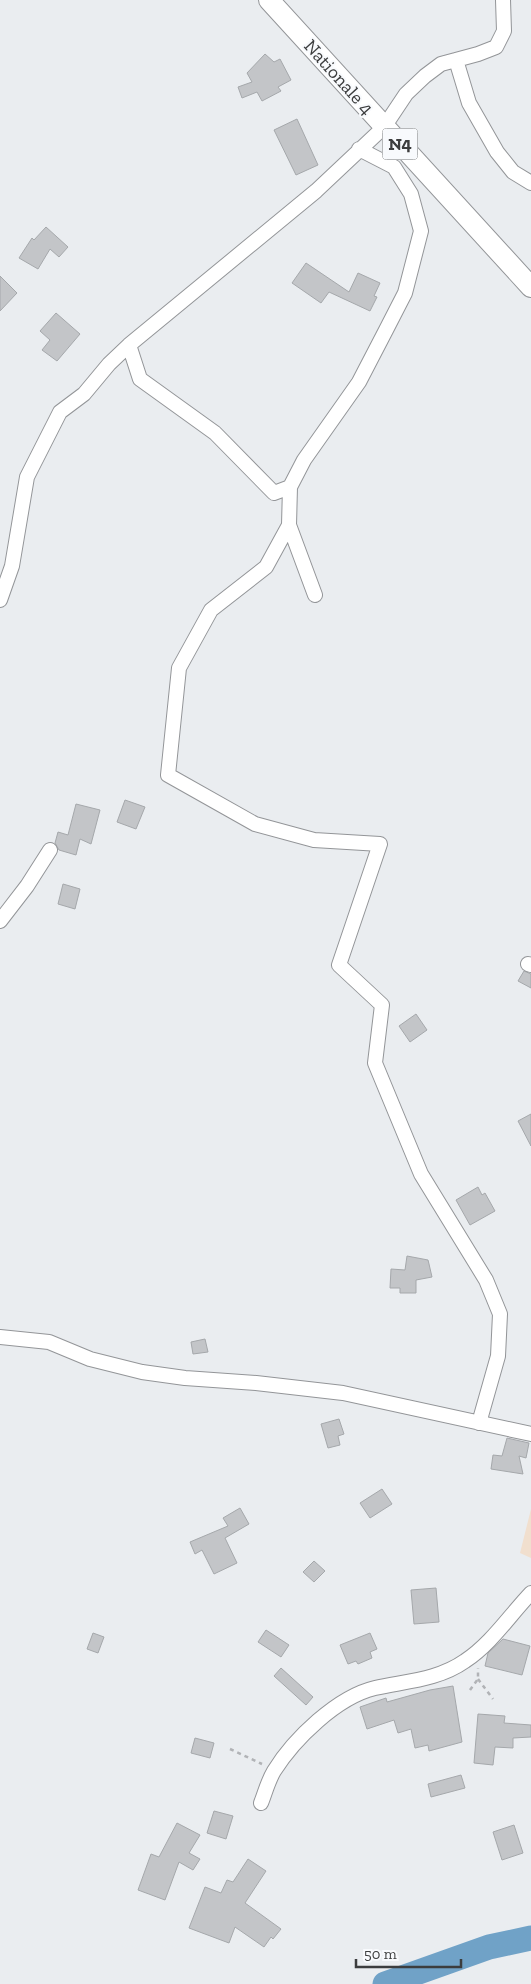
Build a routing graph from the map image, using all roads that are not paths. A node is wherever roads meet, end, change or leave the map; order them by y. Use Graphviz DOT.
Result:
graph roads {
  1 [pos="269,0"];
  2 [pos="503,0"];
  3 [pos="456,60"];
  4 [pos="384,127"];
  5 [pos="359,149"];
  6 [pos="531,183"];
  7 [pos="531,287"];
  8 [pos="128,346"];
  9 [pos="290,487"];
  10 [pos="289,525"];
  11 [pos="315,595"];
  12 [pos="0,600"];
  13 [pos="50,850"];
  14 [pos="0,921"];
  15 [pos="0,1337"];
  16 [pos="479,1423"];
  17 [pos="531,1434"];
  18 [pos="531,1593"];
  19 [pos="261,1803"];
  1 -- 4 [label="highway, Nationale 4 / N4"];
  2 -- 3 [label="street"];
  3 -- 4 [label="street"];
  3 -- 6 [label="street"];
  4 -- 5 [label="street"];
  4 -- 7 [label="highway, Nationale 4 / N4"];
  5 -- 8 [label="street"];
  5 -- 9 [label="street"];
  8 -- 9 [label="street"];
  8 -- 12 [label="street"];
  9 -- 10 [label="street"];
  10 -- 11 [label="street"];
  10 -- 16 [label="street"];
  13 -- 14 [label="street"];
  15 -- 16 [label="street"];
  16 -- 17 [label="street"];
  18 -- 19 [label="street"];
}
